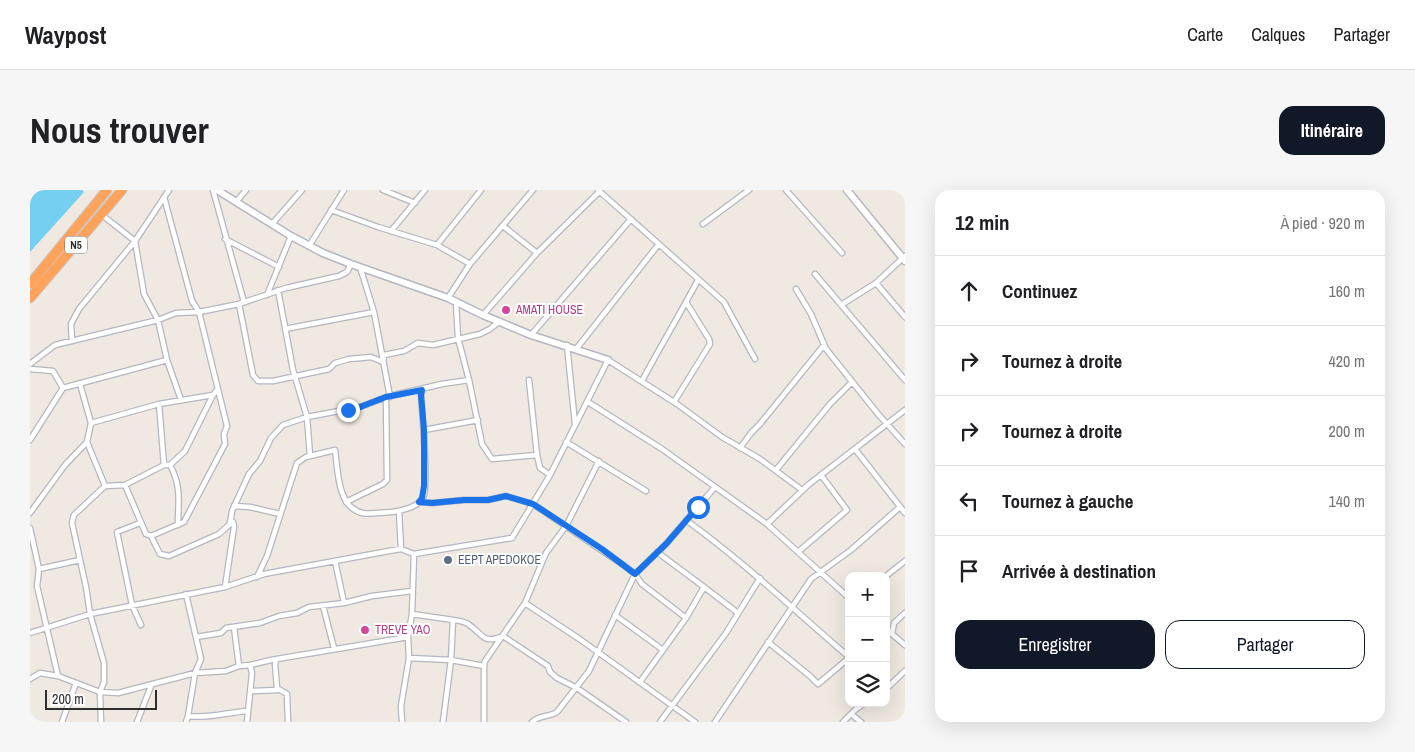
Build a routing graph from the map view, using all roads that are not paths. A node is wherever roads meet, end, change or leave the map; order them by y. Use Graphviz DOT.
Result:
graph roads {
  1 [pos="106,190"];
  2 [pos="122,190"];
  3 [pos="169,190"];
  4 [pos="213,190"];
  5 [pos="217,190"];
  6 [pos="246,190"];
  7 [pos="302,190"];
  8 [pos="344,190"];
  9 [pos="383,190"];
  10 [pos="425,190"];
  11 [pos="481,190"];
  12 [pos="533,190"];
  13 [pos="749,190"];
  14 [pos="786,190"];
  15 [pos="847,190"];
  16 [pos="599,191"];
  17 [pos="164,197"];
  18 [pos="236,202"];
  19 [pos="416,203"];
  20 [pos="331,210"];
  21 [pos="101,214"];
  22 [pos="631,220"];
  23 [pos="272,224"];
  24 [pos="703,224"];
  25 [pos="502,226"];
  26 [pos="391,231"];
  27 [pos="291,236"];
  28 [pos="226,239"];
  29 [pos="135,241"];
  30 [pos="438,245"];
  31 [pos="658,245"];
  32 [pos="309,246"];
  33 [pos="538,253"];
  34 [pos="842,253"];
  35 [pos="904,258"];
  36 [pos="351,264"];
  37 [pos="470,264"];
  38 [pos="278,267"];
  39 [pos="360,268"];
  40 [pos="815,274"];
  41 [pos="698,280"];
  42 [pos="876,283"];
  43 [pos="30,284"];
  44 [pos="796,289"];
  45 [pos="278,290"];
  46 [pos="267,295"];
  47 [pos="30,298"];
  48 [pos="448,298"];
  49 [pos="456,302"];
  50 [pos="686,302"];
  51 [pos="241,303"];
  52 [pos="841,305"];
  53 [pos="199,312"];
  54 [pos="374,312"];
  55 [pos="483,315"];
  56 [pos="905,317"];
  57 [pos="158,320"];
  58 [pos="500,321"];
  59 [pos="285,329"];
  60 [pos="531,334"];
  61 [pos="458,338"];
  62 [pos="72,341"];
  63 [pos="567,345"];
  64 [pos="824,345"];
  65 [pos="577,348"];
  66 [pos="755,359"];
  67 [pos="167,360"];
  68 [pos="608,360"];
  69 [pos="383,362"];
  70 [pos="30,364"];
  71 [pos="30,369"];
  72 [pos="295,377"];
  73 [pos="469,380"];
  74 [pos="529,380"];
  75 [pos="905,380"];
  76 [pos="642,381"];
  77 [pos="852,382"];
  78 [pos="80,384"];
  79 [pos="62,388"];
  80 [pos="217,390"];
  81 [pos="422,390"];
  82 [pos="213,394"];
  83 [pos="388,397"];
  84 [pos="181,400"];
  85 [pos="588,402"];
  86 [pos="674,402"];
  87 [pos="160,404"];
  88 [pos="905,410"];
  89 [pos="307,417"];
  90 [pos="478,420"];
  91 [pos="91,423"];
  92 [pos="888,424"];
  93 [pos="575,426"];
  94 [pos="424,430"];
  95 [pos="30,440"];
  96 [pos="87,442"];
  97 [pos="566,442"];
  98 [pos="905,444"];
  99 [pos="740,448"];
  100 [pos="855,449"];
  101 [pos="537,455"];
  102 [pos="310,456"];
  103 [pos="599,461"];
  104 [pos="164,465"];
  105 [pos="170,465"];
  106 [pos="776,470"];
  107 [pos="550,475"];
  108 [pos="822,475"];
  109 [pos="125,485"];
  110 [pos="105,486"];
  111 [pos="715,486"];
  112 [pos="802,490"];
  113 [pos="646,491"];
  114 [pos="346,502"];
  115 [pos="419,502"];
  116 [pos="533,504"];
  117 [pos="234,506"];
  118 [pos="900,507"];
  119 [pos="399,511"];
  120 [pos="30,513"];
  121 [pos="905,513"];
  122 [pos="280,514"];
  123 [pos="686,520"];
  124 [pos="140,523"];
  125 [pos="230,524"];
  126 [pos="767,524"];
  127 [pos="178,525"];
  128 [pos="566,526"];
  129 [pos="30,528"];
  130 [pos="150,536"];
  131 [pos="401,549"];
  132 [pos="657,552"];
  133 [pos="798,552"];
  134 [pos="414,554"];
  135 [pos="80,560"];
  136 [pos="335,560"];
  137 [pos="905,561"];
  138 [pos="39,568"];
  139 [pos="820,571"];
  140 [pos="890,573"];
  141 [pos="635,574"];
  142 [pos="256,577"];
  143 [pos="760,578"];
  144 [pos="37,586"];
  145 [pos="225,587"];
  146 [pos="704,587"];
  147 [pos="30,588"];
  148 [pos="412,590"];
  149 [pos="186,594"];
  150 [pos="845,594"];
  151 [pos="344,603"];
  152 [pos="524,603"];
  153 [pos="132,605"];
  154 [pos="323,606"];
  155 [pos="792,608"];
  156 [pos="738,613"];
  157 [pos="905,613"];
  158 [pos="90,614"];
  159 [pos="412,614"];
  160 [pos="615,615"];
  161 [pos="686,618"];
  162 [pos="452,620"];
  163 [pos="894,623"];
  164 [pos="890,624"];
  165 [pos="141,625"];
  166 [pos="45,627"];
  167 [pos="234,627"];
  168 [pos="30,633"];
  169 [pos="892,634"];
  170 [pos="503,636"];
  171 [pos="196,637"];
  172 [pos="408,637"];
  173 [pos="768,642"];
  174 [pos="905,645"];
  175 [pos="334,648"];
  176 [pos="663,650"];
  177 [pos="598,653"];
  178 [pos="845,654"];
  179 [pos="409,658"];
  180 [pos="277,659"];
  181 [pos="451,660"];
  182 [pos="845,660"];
  183 [pos="250,665"];
  184 [pos="239,666"];
  185 [pos="484,666"];
  186 [pos="905,671"];
  187 [pos="195,672"];
  188 [pos="58,676"];
  189 [pos="30,679"];
  190 [pos="640,682"];
  191 [pos="76,683"];
  192 [pos="890,685"];
  193 [pos="151,686"];
  194 [pos="577,688"];
  195 [pos="278,690"];
  196 [pos="251,691"];
  197 [pos="100,692"];
  198 [pos="673,705"];
  199 [pos="860,707"];
  200 [pos="248,711"];
  201 [pos="851,714"];
  202 [pos="188,716"];
  203 [pos="62,722"];
  204 [pos="101,722"];
  205 [pos="137,722"];
  206 [pos="186,722"];
  207 [pos="247,722"];
  208 [pos="288,722"];
  209 [pos="402,722"];
  210 [pos="443,722"];
  211 [pos="484,722"];
  212 [pos="532,722"];
  213 [pos="626,722"];
  214 [pos="660,722"];
  215 [pos="695,722"];
  216 [pos="715,722"];
  217 [pos="843,722"];
  218 [pos="861,722"];
  1 -- 43 [label="highway, N5"];
  2 -- 21 [label="highway, N5"];
  3 -- 17 [label="street"];
  4 -- 28 [label="street"];
  5 -- 18 [label="street"];
  6 -- 18 [label="street"];
  7 -- 23 [label="street"];
  8 -- 20 [label="street"];
  9 -- 19 [label="street"];
  10 -- 19 [label="street"];
  11 -- 30 [label="street"];
  12 -- 25 [label="street"];
  13 -- 24 [label="street"];
  14 -- 34 [label="street"];
  15 -- 35 [label="street"];
  16 -- 22 [label="street"];
  16 -- 33 [label="street"];
  17 -- 29 [label="street"];
  17 -- 53 [label="street"];
  18 -- 23 [label="street"];
  19 -- 26 [label="street"];
  20 -- 26 [label="street"];
  20 -- 32 [label="street"];
  21 -- 29 [label="street"];
  21 -- 47 [label="highway, N5"];
  22 -- 31 [label="street"];
  22 -- 60 [label="street"];
  23 -- 27 [label="street"];
  25 -- 33 [label="street"];
  25 -- 37 [label="street"];
  26 -- 30 [label="street"];
  27 -- 32 [label="street"];
  27 -- 38 [label="street"];
  28 -- 38 [label="street"];
  28 -- 51 [label="street"];
  29 -- 57 [label="street"];
  29 -- 62 [label="street"];
  30 -- 37 [label="street"];
  31 -- 41 [label="street"];
  31 -- 65 [label="street"];
  32 -- 36 [label="street"];
  33 -- 55 [label="street"];
  35 -- 42 [label="street"];
  36 -- 39 [label="street"];
  36 -- 45 [label="street"];
  37 -- 48 [label="street"];
  38 -- 46 [label="street"];
  39 -- 48 [label="street"];
  39 -- 54 [label="street"];
  40 -- 52 [label="street"];
  41 -- 50 [label="street"];
  41 -- 66 [label="street"];
  42 -- 52 [label="street"];
  42 -- 56 [label="street"];
  44 -- 64 [label="street"];
  45 -- 46 [label="street"];
  45 -- 59 [label="street"];
  46 -- 51 [label="street"];
  48 -- 49 [label="street"];
  49 -- 55 [label="street"];
  49 -- 61 [label="street"];
  50 -- 76 [label="street"];
  50 -- 86 [label="street"];
  51 -- 53 [label="street"];
  51 -- 72 [label="street"];
  52 -- 75 [label="street"];
  53 -- 57 [label="street"];
  53 -- 80 [label="street"];
  54 -- 59 [label="street"];
  54 -- 69 [label="street"];
  55 -- 58 [label="street"];
  57 -- 62 [label="street"];
  57 -- 67 [label="street"];
  58 -- 60 [label="street"];
  58 -- 61 [label="street"];
  59 -- 72 [label="street"];
  60 -- 63 [label="street"];
  61 -- 69 [label="street"];
  61 -- 73 [label="street"];
  62 -- 70 [label="street"];
  63 -- 65 [label="street"];
  63 -- 93 [label="street"];
  64 -- 77 [label="street"];
  64 -- 99 [label="street"];
  65 -- 68 [label="street"];
  67 -- 78 [label="street"];
  67 -- 84 [label="street"];
  68 -- 76 [label="street"];
  68 -- 85 [label="street"];
  69 -- 72 [label="street"];
  69 -- 83 [label="street"];
  71 -- 79 [label="street"];
  72 -- 89 [label="street"];
  73 -- 81 [label="street"];
  73 -- 90 [label="street"];
  74 -- 101 [label="street"];
  76 -- 86 [label="street"];
  77 -- 92 [label="street"];
  77 -- 106 [label="street"];
  78 -- 79 [label="street"];
  78 -- 91 [label="street"];
  79 -- 95 [label="street"];
  80 -- 82 [label="street"];
  80 -- 127 [label="street"];
  81 -- 83 [label="street"];
  81 -- 94 [label="street"];
  82 -- 84 [label="street"];
  82 -- 105 [label="street"];
  83 -- 89 [label="street"];
  83 -- 114 [label="street"];
  84 -- 87 [label="street"];
  85 -- 93 [label="street"];
  85 -- 111 [label="street"];
  86 -- 99 [label="street"];
  87 -- 91 [label="street"];
  87 -- 104 [label="street"];
  88 -- 92 [label="street"];
  89 -- 102 [label="street"];
  89 -- 117 [label="street"];
  90 -- 94 [label="street"];
  90 -- 101 [label="street"];
  91 -- 96 [label="street"];
  92 -- 98 [label="street"];
  92 -- 100 [label="street"];
  93 -- 97 [label="street"];
  94 -- 115 [label="street"];
  96 -- 110 [label="street"];
  96 -- 120 [label="street"];
  97 -- 103 [label="street"];
  97 -- 107 [label="street"];
  99 -- 106 [label="street"];
  100 -- 108 [label="street"];
  100 -- 118 [label="street"];
  101 -- 107 [label="street"];
  102 -- 114 [label="street"];
  102 -- 122 [label="street"];
  103 -- 113 [label="street"];
  103 -- 128 [label="street"];
  104 -- 105 [label="street"];
  104 -- 109 [label="street"];
  105 -- 127 [label="street"];
  106 -- 112 [label="street"];
  107 -- 116 [label="street"];
  108 -- 112 [label="street"];
  108 -- 133 [label="street"];
  109 -- 110 [label="street"];
  109 -- 124 [label="street"];
  110 -- 135 [label="street"];
  111 -- 123 [label="street"];
  111 -- 126 [label="street"];
  112 -- 126 [label="street"];
  114 -- 119 [label="street"];
  115 -- 116 [label="street"];
  115 -- 119 [label="street"];
  116 -- 128 [label="street"];
  116 -- 134 [label="street"];
  117 -- 122 [label="street"];
  117 -- 125 [label="street"];
  118 -- 121 [label="street"];
  118 -- 139 [label="street"];
  119 -- 131 [label="street"];
  122 -- 142 [label="street"];
  123 -- 132 [label="street"];
  123 -- 143 [label="street"];
  124 -- 130 [label="street"];
  124 -- 153 [label="street"];
  125 -- 130 [label="street"];
  125 -- 145 [label="street"];
  126 -- 133 [label="street"];
  127 -- 130 [label="street"];
  128 -- 141 [label="street"];
  128 -- 152 [label="street"];
  129 -- 138 [label="street"];
  131 -- 134 [label="street"];
  131 -- 136 [label="street"];
  132 -- 141 [label="street"];
  132 -- 146 [label="street"];
  133 -- 139 [label="street"];
  134 -- 148 [label="street"];
  135 -- 138 [label="street"];
  135 -- 158 [label="street"];
  136 -- 142 [label="street"];
  136 -- 151 [label="street"];
  137 -- 140 [label="street"];
  138 -- 144 [label="street"];
  139 -- 150 [label="street"];
  139 -- 155 [label="street"];
  141 -- 160 [label="street"];
  141 -- 161 [label="street"];
  142 -- 145 [label="street"];
  143 -- 155 [label="street"];
  143 -- 156 [label="street"];
  144 -- 147 [label="street"];
  144 -- 166 [label="street"];
  145 -- 149 [label="street"];
  146 -- 156 [label="street"];
  146 -- 161 [label="street"];
  148 -- 151 [label="street"];
  148 -- 159 [label="street"];
  149 -- 153 [label="street"];
  149 -- 171 [label="street"];
  151 -- 154 [label="street"];
  152 -- 170 [label="street"];
  152 -- 177 [label="street"];
  153 -- 158 [label="street"];
  153 -- 165 [label="street"];
  154 -- 167 [label="street"];
  154 -- 175 [label="street"];
  155 -- 173 [label="street"];
  155 -- 178 [label="street"];
  156 -- 198 [label="street"];
  157 -- 163 [label="street"];
  158 -- 166 [label="street"];
  158 -- 197 [label="street"];
  159 -- 162 [label="street"];
  159 -- 172 [label="street"];
  160 -- 176 [label="street"];
  160 -- 177 [label="street"];
  161 -- 176 [label="street"];
  162 -- 170 [label="street"];
  162 -- 181 [label="street"];
  163 -- 164 [label="street"];
  163 -- 169 [label="street"];
  166 -- 168 [label="street"];
  166 -- 188 [label="street"];
  167 -- 171 [label="street"];
  167 -- 184 [label="street"];
  169 -- 174 [label="street"];
  170 -- 185 [label="street"];
  170 -- 194 [label="street"];
  171 -- 187 [label="street"];
  172 -- 175 [label="street"];
  172 -- 179 [label="street"];
  173 -- 182 [label="street"];
  173 -- 216 [label="street"];
  175 -- 180 [label="street"];
  176 -- 190 [label="street"];
  177 -- 190 [label="street"];
  177 -- 194 [label="street"];
  179 -- 181 [label="street"];
  179 -- 209 [label="street"];
  180 -- 183 [label="street"];
  180 -- 195 [label="street"];
  181 -- 185 [label="street"];
  181 -- 210 [label="street"];
  183 -- 184 [label="street"];
  183 -- 196 [label="street"];
  184 -- 187 [label="street"];
  185 -- 211 [label="street"];
  186 -- 192 [label="street"];
  187 -- 193 [label="street"];
  187 -- 202 [label="street"];
  188 -- 189 [label="street"];
  188 -- 191 [label="street"];
  190 -- 198 [label="street"];
  191 -- 197 [label="street"];
  191 -- 203 [label="street"];
  193 -- 197 [label="street"];
  193 -- 205 [label="street"];
  194 -- 212 [label="street"];
  194 -- 213 [label="street"];
  195 -- 196 [label="street"];
  195 -- 208 [label="street"];
  196 -- 200 [label="street"];
  197 -- 204 [label="street"];
  198 -- 214 [label="street"];
  198 -- 215 [label="street"];
  199 -- 201 [label="street"];
  200 -- 202 [label="street"];
  200 -- 207 [label="street"];
  201 -- 217 [label="street"];
  201 -- 218 [label="street"];
  202 -- 206 [label="street"];
}
